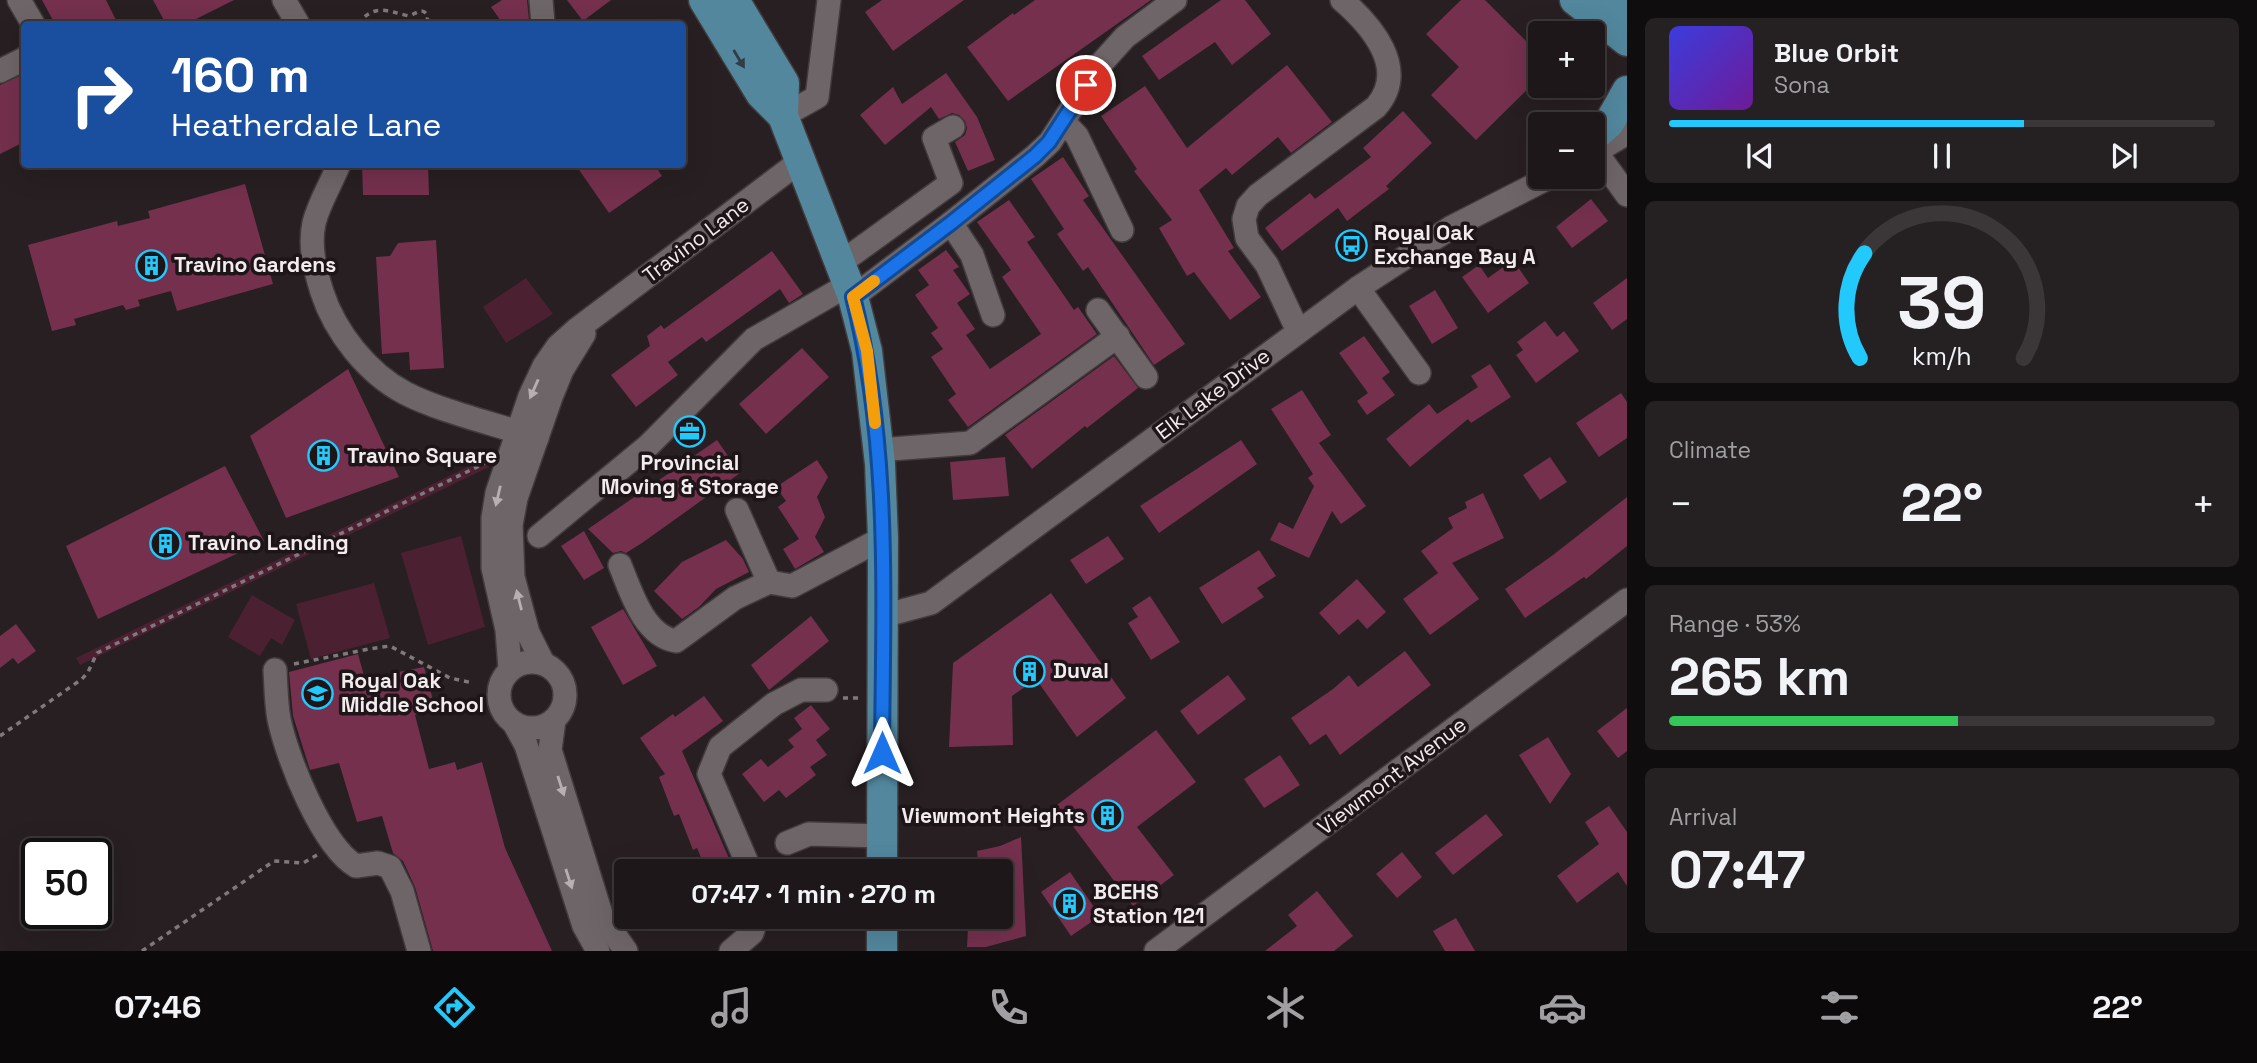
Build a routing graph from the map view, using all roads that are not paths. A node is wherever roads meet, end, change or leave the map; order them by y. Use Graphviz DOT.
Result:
graph roads {
  1 [pos="19,0"];
  2 [pos="284,0"];
  3 [pos="541,0"];
  4 [pos="704,0"];
  5 [pos="734,0"];
  6 [pos="829,0"];
  7 [pos="1174,0"];
  8 [pos="1342,0"];
  9 [pos="1576,0"];
  10 [pos="1619,20"];
  11 [pos="31,21"];
  12 [pos="296,21"];
  13 [pos="543,21"];
  14 [pos="21,60"];
  15 [pos="1627,64"];
  16 [pos="0,71"];
  17 [pos="1627,90"];
  18 [pos="783,117"];
  19 [pos="1064,122"];
  20 [pos="953,127"];
  21 [pos="1605,130"];
  22 [pos="1627,133"];
  23 [pos="1605,143"];
  24 [pos="799,162"];
  25 [pos="1605,164"];
  26 [pos="337,168"];
  27 [pos="1528,188"];
  28 [pos="1627,195"];
  29 [pos="951,223"];
  30 [pos="1122,230"];
  31 [pos="846,282"];
  32 [pos="1358,288"];
  33 [pos="1098,310"];
  34 [pos="993,315"];
  35 [pos="1298,331"];
  36 [pos="1118,337"];
  37 [pos="1419,373"];
  38 [pos="1146,377"];
  39 [pos="528,434"];
  40 [pos="878,450"];
  41 [pos="737,510"];
  42 [pos="539,536"];
  43 [pos="883,538"];
  44 [pos="620,565"];
  45 [pos="769,582"];
  46 [pos="1627,600"];
  47 [pos="883,616"];
  48 [pos="543,663"];
  49 [pos="510,669"];
  50 [pos="275,670"];
  51 [pos="826,690"];
  52 [pos="554,720"];
  53 [pos="514,723"];
  54 [pos="882,836"];
  55 [pos="787,843"];
  56 [pos="745,859"];
  57 [pos="882,859"];
  58 [pos="753,929"];
  59 [pos="882,929"];
  60 [pos="883,950"];
  61 [pos="419,951"];
  62 [pos="598,951"];
  63 [pos="626,951"];
  64 [pos="731,951"];
  65 [pos="1156,951"];
  1 -- 11 [label="street"];
  2 -- 12 [label="street"];
  3 -- 13 [label="street"];
  4 -- 18 [label="main road, one-way"];
  5 -- 18 [label="main road"];
  6 -- 18 [label="street"];
  7 -- 19 [label="street"];
  8 -- 35 [label="street"];
  9 -- 10 [label="main road"];
  10 -- 15 [label="main road"];
  14 -- 16 [label="street"];
  17 -- 21 [label="main road"];
  18 -- 24 [label="main road"];
  19 -- 29 [label="street"];
  19 -- 30 [label="street"];
  20 -- 31 [label="street"];
  22 -- 23 [label="street"];
  24 -- 31 [label="main road"];
  24 -- 39 [label="street, Travino Lane"];
  25 -- 28 [label="street"];
  26 -- 39 [label="street"];
  27 -- 32 [label="street, Elk Lake Drive"];
  29 -- 31 [label="street"];
  29 -- 34 [label="street"];
  31 -- 40 [label="main road"];
  31 -- 42 [label="street"];
  32 -- 35 [label="street, Elk Lake Drive"];
  32 -- 37 [label="street"];
  33 -- 36 [label="street"];
  35 -- 47 [label="street, Elk Lake Drive"];
  36 -- 38 [label="street"];
  36 -- 40 [label="street"];
  48 -- 39 [label="street, one-way"];
  39 -- 49 [label="street, one-way"];
  40 -- 43 [label="main road"];
  41 -- 45 [label="street"];
  43 -- 45 [label="street"];
  43 -- 47 [label="main road"];
  44 -- 45 [label="street"];
  46 -- 65 [label="street, Viewmont Avenue"];
  47 -- 54 [label="main road"];
  48 -- 49 [label="street"];
  48 -- 52 [label="street"];
  49 -- 53 [label="street"];
  50 -- 61 [label="street"];
  51 -- 56 [label="street"];
  52 -- 53 [label="street"];
  52 -- 63 [label="street, one-way"];
  53 -- 62 [label="street, one-way"];
  54 -- 55 [label="street"];
  54 -- 57 [label="main road"];
  58 -- 64 [label="street"];
  59 -- 60 [label="main road"];
}
